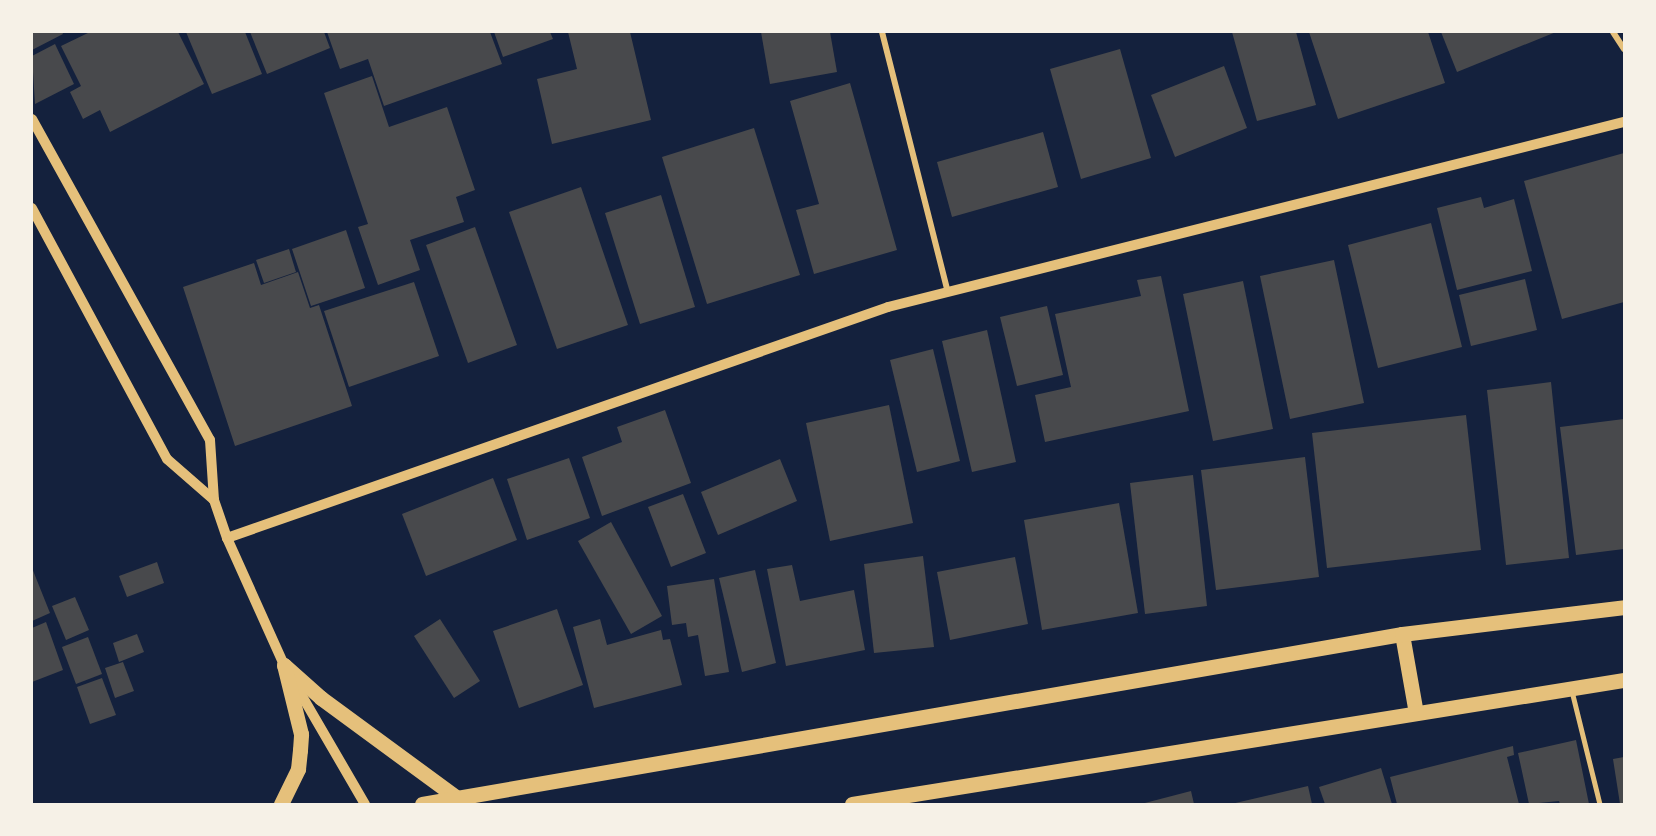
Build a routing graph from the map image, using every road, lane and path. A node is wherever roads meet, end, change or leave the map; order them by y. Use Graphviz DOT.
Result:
graph roads {
  1 [pos="882,32"];
  2 [pos="1613,32"];
  3 [pos="1624,49"];
  4 [pos="32,119"];
  5 [pos="1624,122"];
  6 [pos="32,208"];
  7 [pos="948,292"];
  8 [pos="214,500"];
  9 [pos="227,538"];
  10 [pos="1624,607"];
  11 [pos="1402,634"];
  12 [pos="284,665"];
  13 [pos="1624,680"];
  14 [pos="1571,688"];
  15 [pos="1416,713"];
  16 [pos="460,800"];
  17 [pos="281,804"];
  18 [pos="365,804"];
  19 [pos="422,804"];
  20 [pos="852,804"];
  21 [pos="1600,804"];
  1 -- 7 [label="street"];
  2 -- 3 [label="street"];
  4 -- 8 [label="street"];
  5 -- 7 [label="street"];
  6 -- 8 [label="street"];
  7 -- 9 [label="street"];
  8 -- 9 [label="street"];
  9 -- 12 [label="street"];
  10 -- 11 [label="main road"];
  11 -- 15 [label="main road"];
  11 -- 16 [label="main road"];
  12 -- 16 [label="main road"];
  12 -- 17 [label="main road"];
  12 -- 18 [label="street"];
  13 -- 14 [label="main road"];
  14 -- 15 [label="main road"];
  14 -- 21 [label="lane"];
  15 -- 20 [label="main road"];
  16 -- 19 [label="main road"];
}
